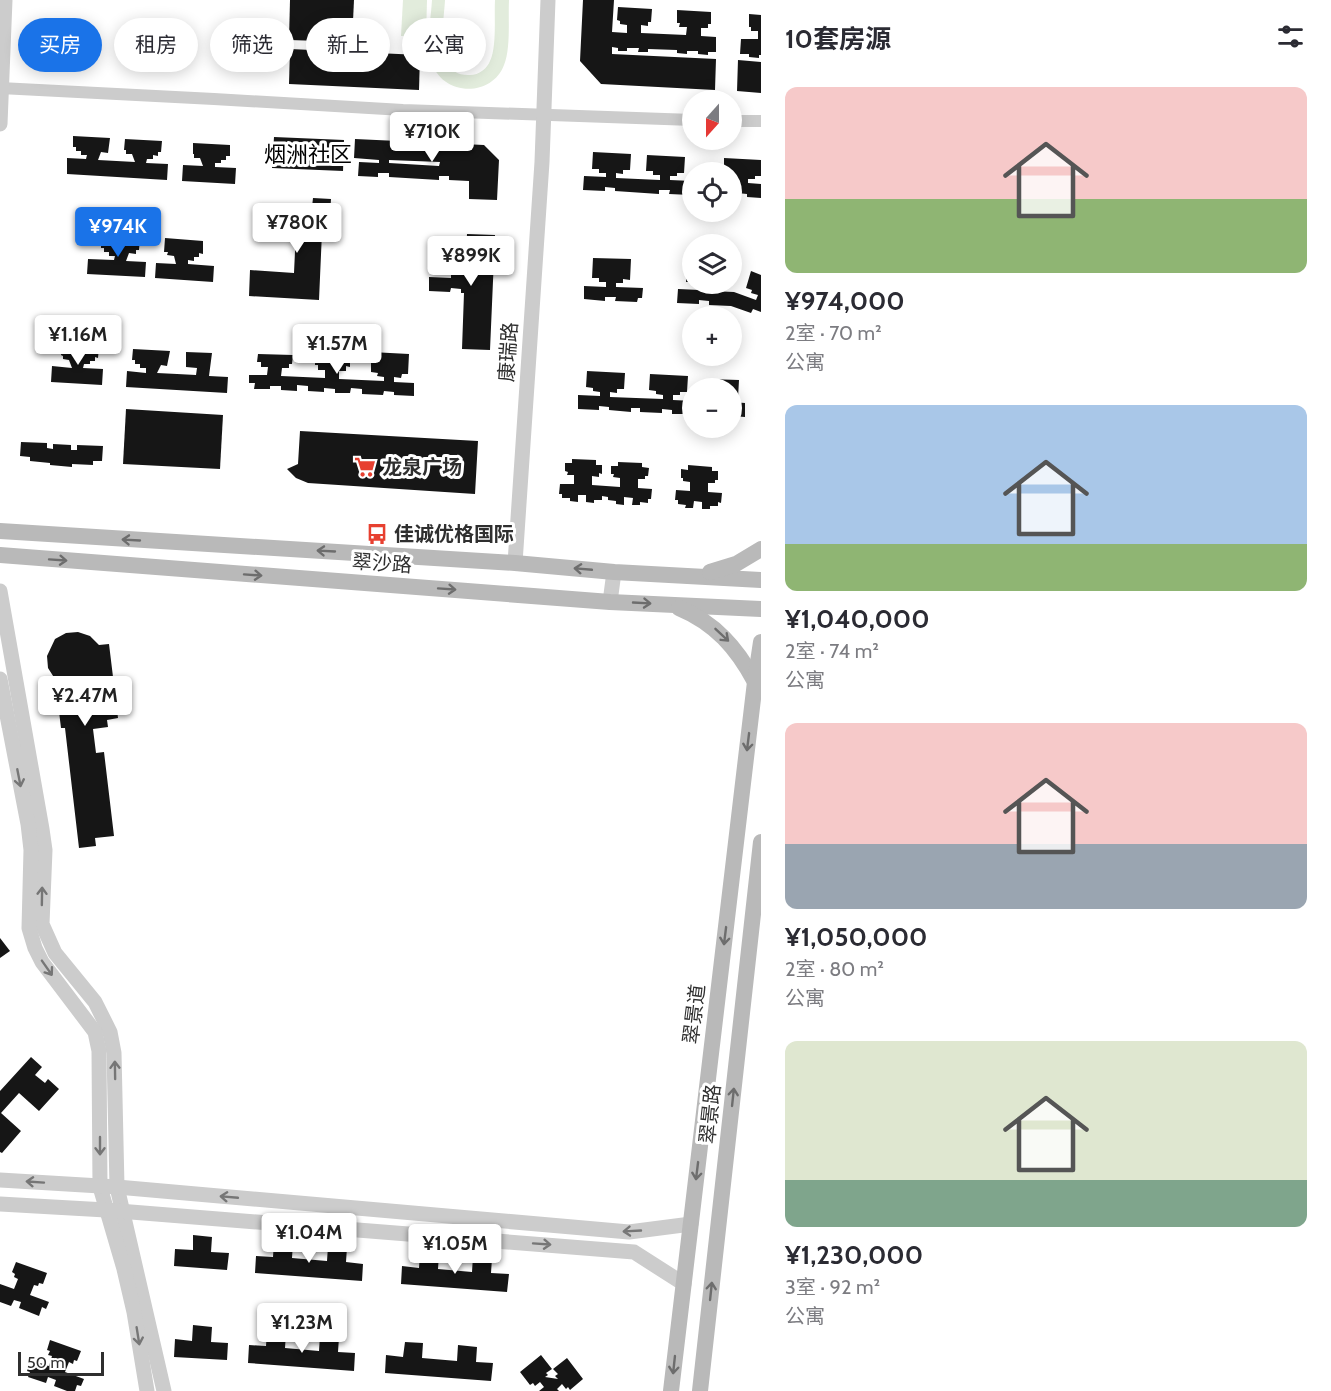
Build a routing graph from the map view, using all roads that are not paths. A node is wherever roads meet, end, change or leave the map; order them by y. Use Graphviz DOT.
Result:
graph roads {
  1 [pos="5,0"];
  2 [pos="548,0"];
  3 [pos="1,88"];
  4 [pos="544,116"];
  5 [pos="682,120"];
  6 [pos="742,121"];
  7 [pos="761,121"];
  8 [pos="0,124"];
  9 [pos="0,531"];
  10 [pos="761,549"];
  11 [pos="0,555"];
  12 [pos="515,563"];
  13 [pos="614,572"];
  14 [pos="684,576"];
  15 [pos="761,580"];
  16 [pos="0,591"];
  17 [pos="610,602"];
  18 [pos="673,605"];
  19 [pos="761,609"];
  20 [pos="761,642"];
  21 [pos="0,679"];
  22 [pos="755,682"];
  23 [pos="20,743"];
  24 [pos="761,842"];
  25 [pos="0,1180"];
  26 [pos="100,1187"];
  27 [pos="117,1187"];
  28 [pos="0,1204"];
  29 [pos="106,1210"];
  30 [pos="123,1212"];
  31 [pos="690,1224"];
  32 [pos="684,1284"];
  33 [pos="147,1391"];
  34 [pos="164,1391"];
  35 [pos="671,1391"];
  36 [pos="700,1391"];
  1 -- 3 [label="street"];
  2 -- 4 [label="street, 康瑞路"];
  3 -- 4 [label="street"];
  3 -- 8 [label="street"];
  4 -- 5 [label="street"];
  4 -- 12 [label="street, 康瑞路"];
  6 -- 7 [label="street"];
  12 -- 9 [label="main road, 翠沙路, one-way"];
  10 -- 14 [label="main road"];
  11 -- 17 [label="main road, 翠沙路, one-way"];
  13 -- 12 [label="main road, 翠沙路, one-way"];
  13 -- 14 [label="main road, 翠沙路"];
  13 -- 17 [label="street"];
  14 -- 15 [label="main road, 翠沙路"];
  16 -- 23 [label="street"];
  17 -- 18 [label="main road, 翠沙路, one-way"];
  18 -- 19 [label="main road, 翠沙路"];
  18 -- 22 [label="main road, one-way"];
  20 -- 22 [label="main road, 翠景道"];
  21 -- 23 [label="street"];
  22 -- 31 [label="main road, 翠景道, one-way"];
  23 -- 26 [label="street, one-way"];
  27 -- 23 [label="street, one-way"];
  36 -- 24 [label="main road, 翠景路, one-way"];
  26 -- 25 [label="street, one-way"];
  26 -- 27 [label="street"];
  26 -- 29 [label="street"];
  27 -- 30 [label="street"];
  31 -- 27 [label="street, one-way"];
  28 -- 29 [label="street"];
  29 -- 30 [label="street"];
  29 -- 33 [label="street, one-way"];
  30 -- 32 [label="street, one-way"];
  30 -- 34 [label="street"];
  31 -- 32 [label="main road, 翠景道"];
  32 -- 35 [label="main road, 翠景道, one-way"];
}
